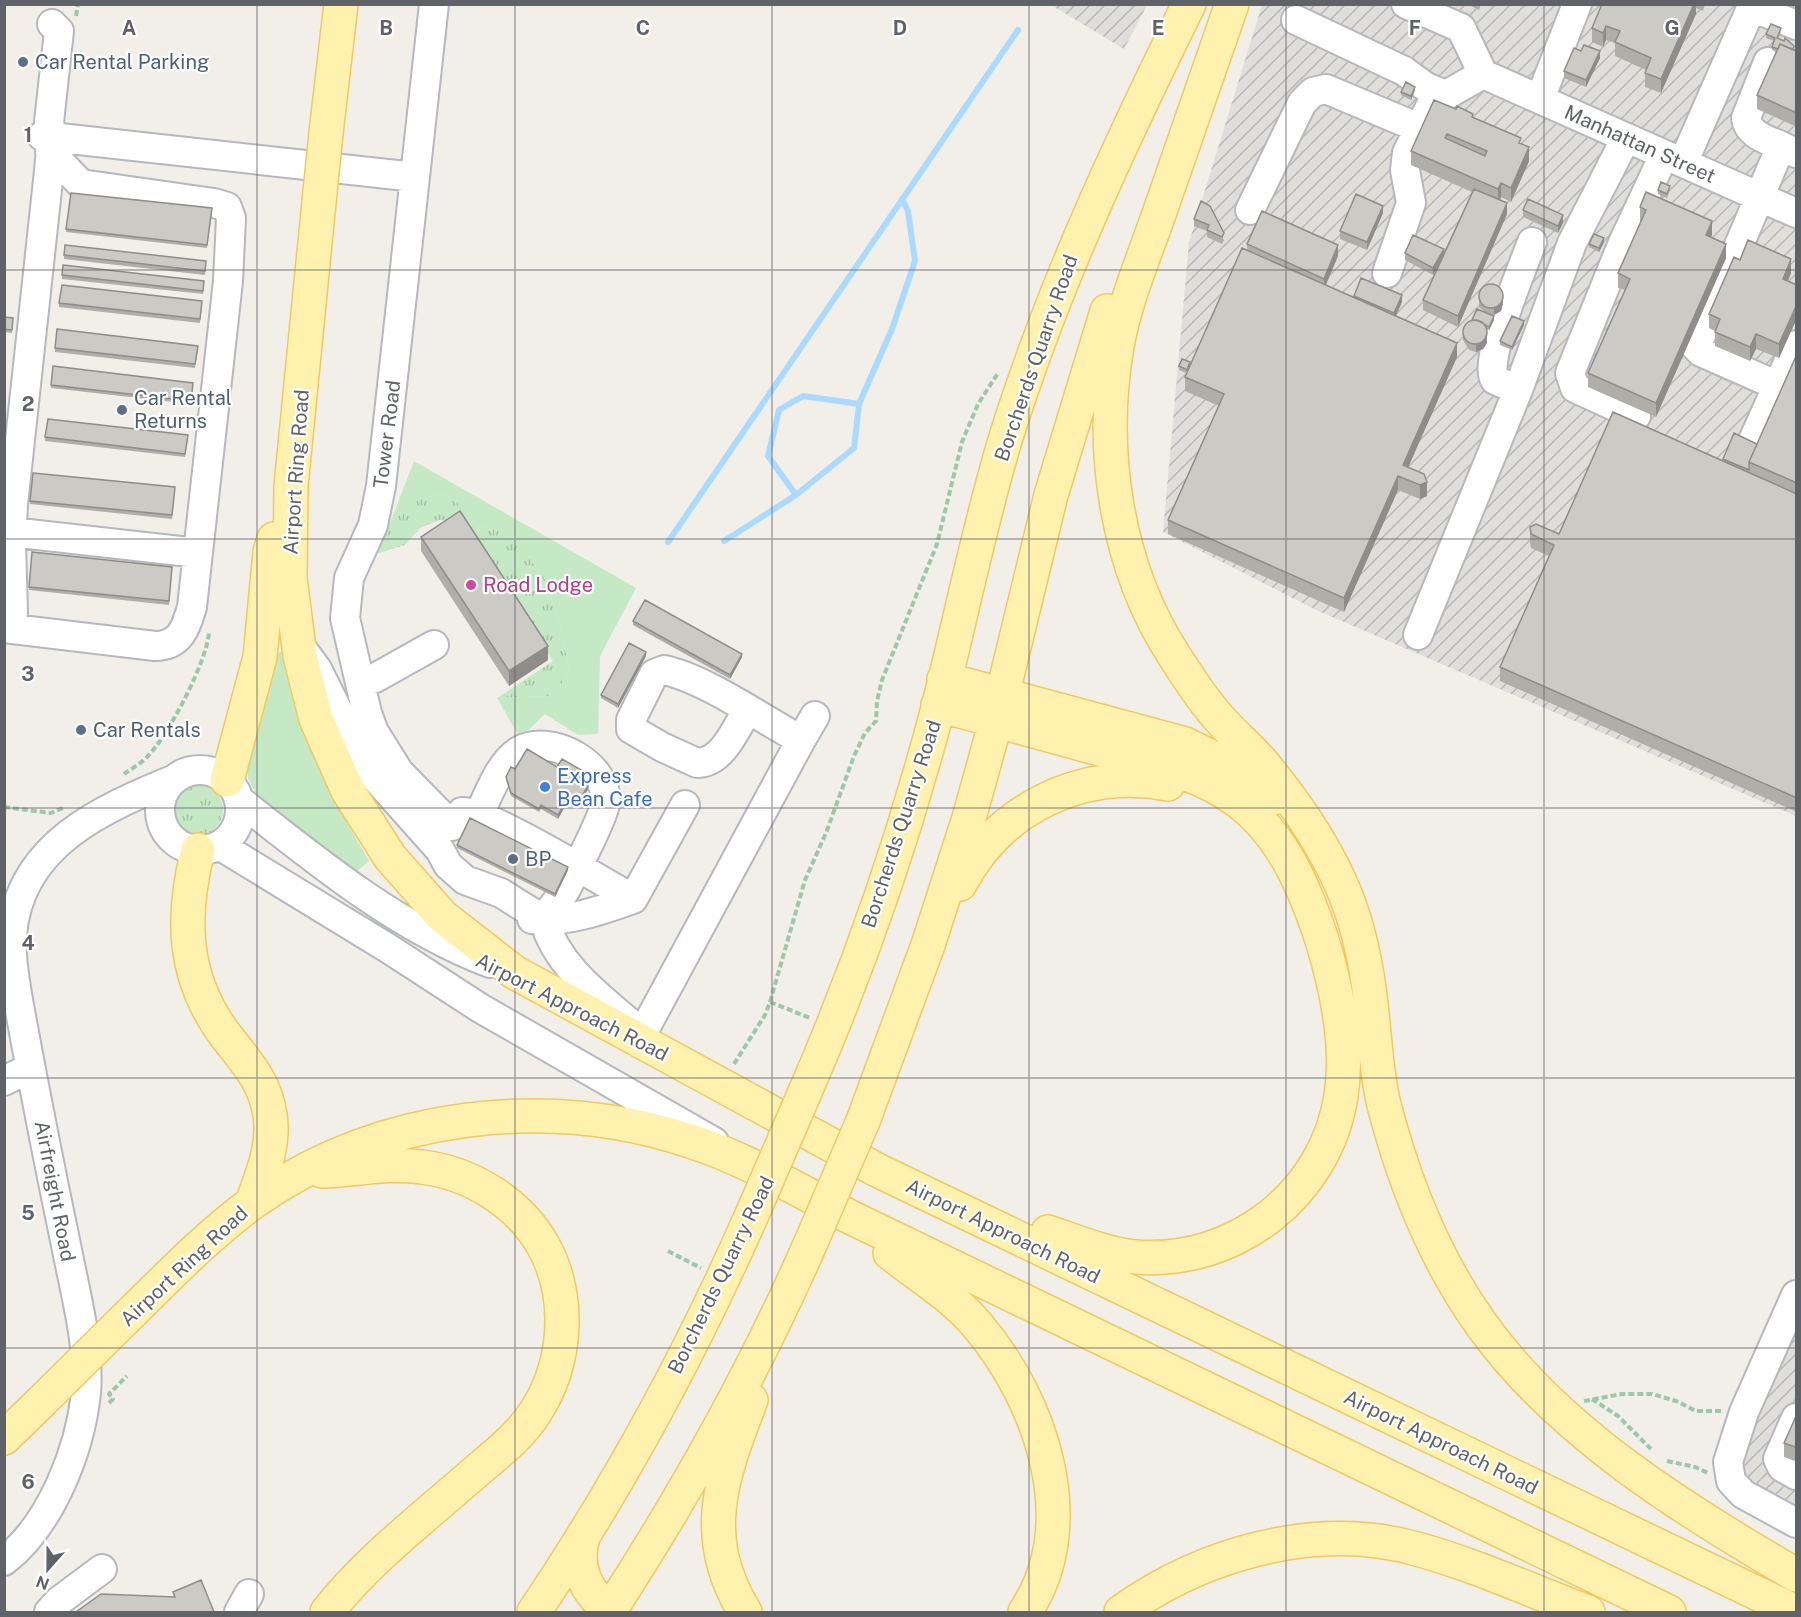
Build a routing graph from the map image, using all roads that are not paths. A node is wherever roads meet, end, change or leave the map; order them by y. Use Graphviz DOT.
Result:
graph roads {
  1 [pos="341,4"];
  2 [pos="434,4"];
  3 [pos="1190,4"];
  4 [pos="1226,4"];
  5 [pos="1232,4"];
  6 [pos="1406,4"];
  7 [pos="1577,4"];
  8 [pos="1752,6"];
  9 [pos="1296,20"];
  10 [pos="64,21"];
  11 [pos="1797,25"];
  12 [pos="1768,62"];
  13 [pos="1483,74"];
  14 [pos="1445,95"];
  15 [pos="1540,99"];
  16 [pos="1419,128"];
  17 [pos="48,137"];
  18 [pos="1626,138"];
  19 [pos="1789,150"];
  20 [pos="1673,159"];
  21 [pos="415,177"];
  22 [pos="1761,197"];
  23 [pos="1250,210"];
  24 [pos="1797,213"];
  25 [pos="1532,242"];
  26 [pos="1387,273"];
  27 [pos="1797,345"];
  28 [pos="1778,386"];
  29 [pos="1518,390"];
  30 [pos="1636,416"];
  31 [pos="1750,447"];
  32 [pos="4,459"];
  33 [pos="291,486"];
  34 [pos="11,532"];
  35 [pos="198,553"];
  36 [pos="9,621"];
  37 [pos="1418,634"];
  38 [pos="297,640"];
  39 [pos="434,645"];
  40 [pos="360,683"];
  41 [pos="941,692"];
  42 [pos="999,707"];
  43 [pos="748,709"];
  44 [pos="175,779"];
  45 [pos="233,790"];
  46 [pos="685,805"];
  47 [pos="478,816"];
  48 [pos="161,818"];
  49 [pos="81,824"];
  50 [pos="446,838"];
  51 [pos="208,847"];
  52 [pos="1321,850"];
  53 [pos="576,868"];
  54 [pos="633,899"];
  55 [pos="1312,911"];
  56 [pos="549,913"];
  57 [pos="918,971"];
  58 [pos="514,972"];
  59 [pos="650,1042"];
  60 [pos="30,1068"];
  61 [pos="4,1081"];
  62 [pos="743,1162"];
  63 [pos="877,1170"];
  64 [pos="309,1171"];
  65 [pos="252,1203"];
  66 [pos="848,1216"];
  67 [pos="794,1282"];
  68 [pos="1797,1294"];
  69 [pos="1797,1419"];
  70 [pos="4,1438"];
  71 [pos="1797,1475"];
  72 [pos="1797,1523"];
  73 [pos="588,1527"];
  74 [pos="4,1561"];
  75 [pos="102,1569"];
  76 [pos="1797,1575"];
  77 [pos="49,1612"];
  78 [pos="327,1612"];
  79 [pos="534,1612"];
  80 [pos="611,1612"];
  81 [pos="745,1612"];
  82 [pos="1026,1612"];
  83 [pos="1120,1612"];
  84 [pos="1588,1612"];
  85 [pos="1669,1612"];
  86 [pos="1796,1612"];
  1 -- 33 [label="main road, Airport Ring Road, bridge"];
  2 -- 21 [label="street, Tower Road"];
  3 -- 41 [label="main road, Borcherds Quarry Road"];
  4 -- 42 [label="main road"];
  5 -- 52 [label="main road"];
  6 -- 13 [label="street"];
  7 -- 15 [label="street"];
  8 -- 11 [label="street"];
  8 -- 20 [label="street"];
  9 -- 14 [label="street"];
  10 -- 17 [label="street"];
  12 -- 19 [label="street"];
  13 -- 14 [label="street"];
  13 -- 15 [label="street, Manhattan Street"];
  14 -- 16 [label="street"];
  15 -- 18 [label="street, Manhattan Street"];
  16 -- 23 [label="street"];
  16 -- 26 [label="street"];
  17 -- 21 [label="street"];
  17 -- 32 [label="street"];
  17 -- 34 [label="street"];
  17 -- 35 [label="street"];
  18 -- 20 [label="street, Manhattan Street"];
  18 -- 29 [label="street"];
  19 -- 22 [label="street"];
  20 -- 22 [label="street, Manhattan Street"];
  20 -- 30 [label="street"];
  21 -- 40 [label="street, Tower Road"];
  22 -- 24 [label="street, Manhattan Street"];
  22 -- 28 [label="street"];
  25 -- 29 [label="street"];
  27 -- 28 [label="street"];
  28 -- 31 [label="street"];
  29 -- 37 [label="street"];
  33 -- 38 [label="main road, Airport Ring Road"];
  33 -- 45 [label="main road"];
  34 -- 35 [label="street"];
  34 -- 36 [label="street"];
  35 -- 36 [label="street"];
  38 -- 50 [label="street"];
  38 -- 58 [label="main road, Airport Ring Road"];
  39 -- 40 [label="street"];
  40 -- 50 [label="street, Tower Road"];
  41 -- 42 [label="main road"];
  41 -- 73 [label="main road, Borcherds Quarry Road, bridge"];
  42 -- 52 [label="main road"];
  42 -- 55 [label="main road"];
  42 -- 57 [label="main road"];
  43 -- 59 [label="street"];
  44 -- 45 [label="street"];
  44 -- 48 [label="street"];
  44 -- 49 [label="street, Airfreight Road"];
  45 -- 51 [label="street"];
  45 -- 58 [label="street, Airport Approach Road"];
  46 -- 54 [label="street"];
  47 -- 50 [label="street"];
  47 -- 53 [label="street"];
  47 -- 53 [label="street"];
  48 -- 49 [label="street, Airfreight Road"];
  48 -- 51 [label="street"];
  49 -- 60 [label="street, Airfreight Road"];
  50 -- 56 [label="street"];
  50 -- 56 [label="street"];
  51 -- 62 [label="street, Airport Approach Road"];
  51 -- 65 [label="main road"];
  52 -- 76 [label="main road"];
  53 -- 54 [label="street"];
  53 -- 56 [label="street"];
  54 -- 56 [label="street"];
  55 -- 57 [label="main road"];
  55 -- 63 [label="main road"];
  56 -- 59 [label="street"];
  57 -- 67 [label="main road, bridge"];
  58 -- 59 [label="main road, Airport Approach Road"];
  59 -- 63 [label="main road, Airport Approach Road"];
  60 -- 61 [label="street"];
  60 -- 74 [label="street, Airfreight Road"];
  62 -- 64 [label="main road, Airport Ring Road"];
  62 -- 66 [label="main road, Airport Approach Road"];
  63 -- 86 [label="main road, Airport Approach Road"];
  64 -- 65 [label="main road, Airport Ring Road"];
  64 -- 78 [label="main road"];
  65 -- 70 [label="main road, Airport Ring Road, bridge"];
  66 -- 82 [label="main road"];
  66 -- 85 [label="main road, Airport Approach Road"];
  67 -- 80 [label="main road"];
  67 -- 81 [label="main road"];
  68 -- 72 [label="street"];
  69 -- 71 [label="street"];
  73 -- 79 [label="main road, Borcherds Quarry Road"];
  73 -- 80 [label="main road"];
  75 -- 77 [label="street"];
  83 -- 84 [label="main road"];
}
